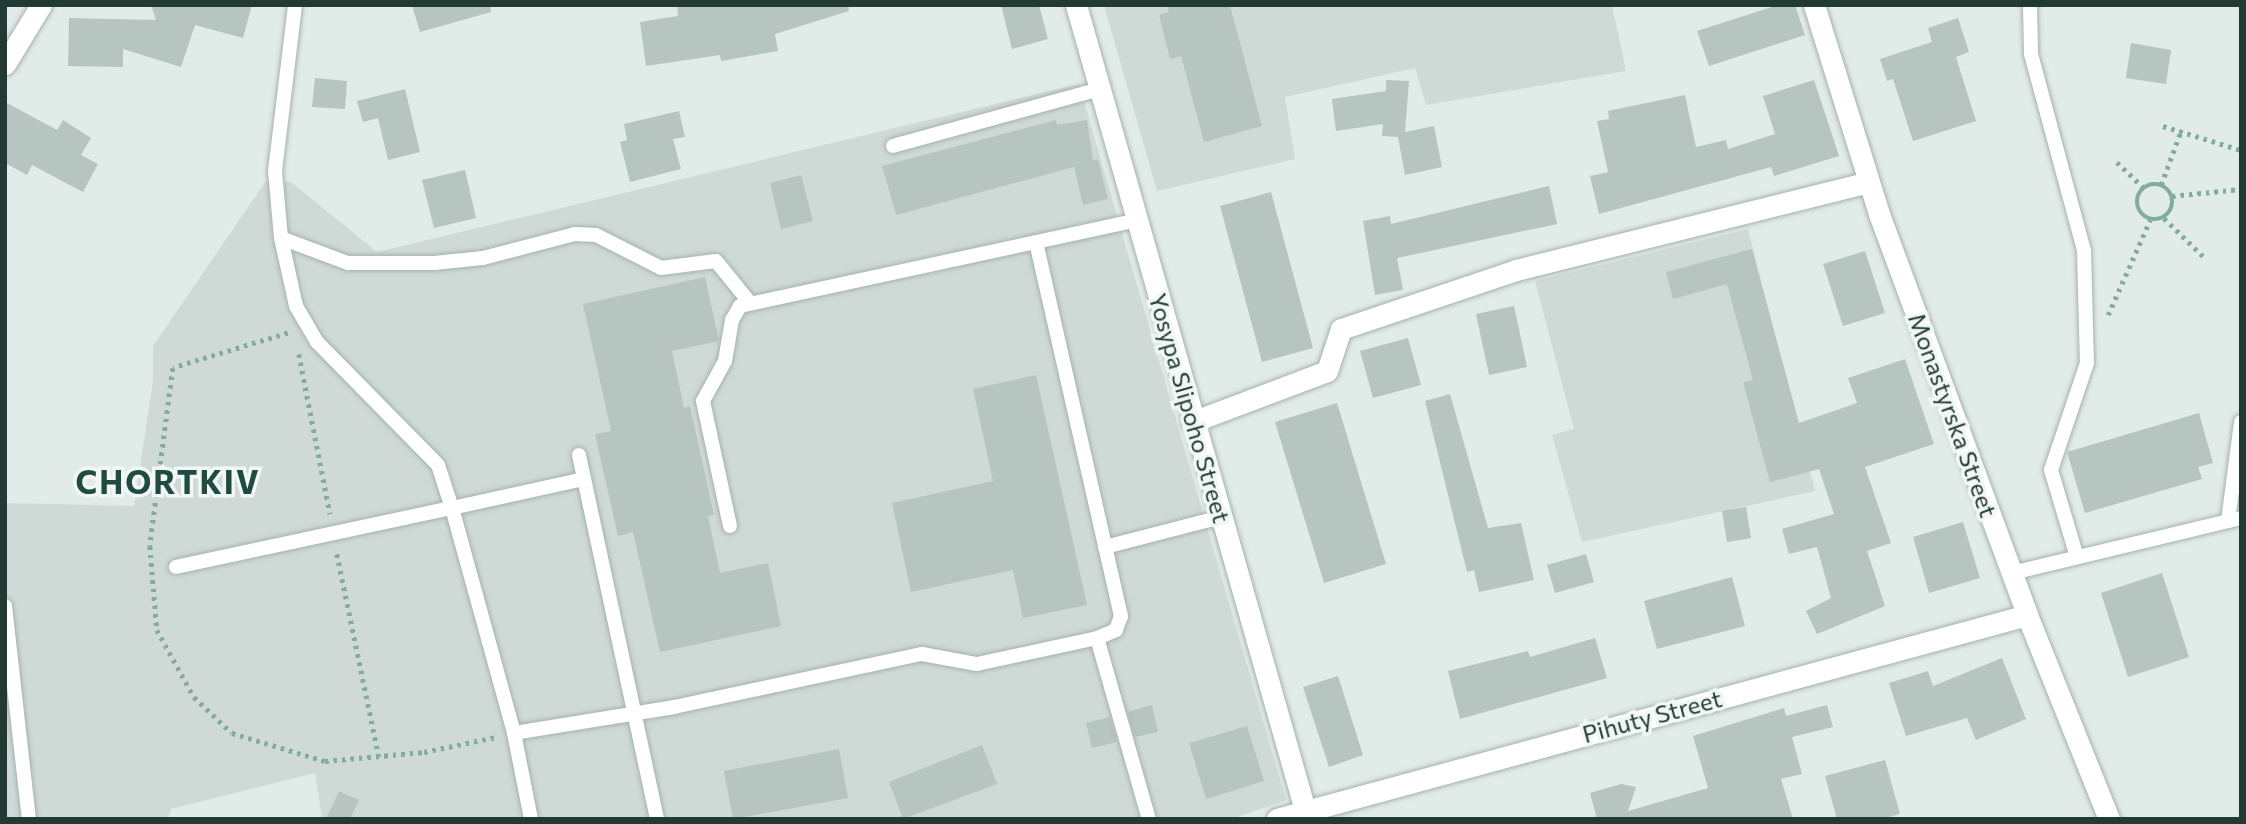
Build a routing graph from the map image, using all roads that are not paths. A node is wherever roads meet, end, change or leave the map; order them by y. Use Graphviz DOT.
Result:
graph roads {
  1 [pos="40,5"];
  2 [pos="295,5"];
  3 [pos="1076,5"];
  4 [pos="1814,5"];
  5 [pos="2030,5"];
  6 [pos="5,64"];
  7 [pos="1100,89"];
  8 [pos="893,146"];
  9 [pos="1868,182"];
  10 [pos="1137,220"];
  11 [pos="281,238"];
  12 [pos="1035,242"];
  13 [pos="750,303"];
  14 [pos="1192,422"];
  15 [pos="2241,422"];
  16 [pos="579,455"];
  17 [pos="584,479"];
  18 [pos="452,508"];
  19 [pos="1221,517"];
  20 [pos="2234,519"];
  21 [pos="730,526"];
  22 [pos="1105,547"];
  23 [pos="2077,557"];
  24 [pos="176,567"];
  25 [pos="2012,573"];
  26 [pos="5,606"];
  27 [pos="2027,615"];
  28 [pos="1097,638"];
  29 [pos="635,715"];
  30 [pos="513,733"];
  31 [pos="1305,810"];
  32 [pos="29,819"];
  33 [pos="531,819"];
  34 [pos="657,819"];
  35 [pos="1149,819"];
  36 [pos="1277,819"];
  37 [pos="2109,819"];
  1 -- 6 [label="street"];
  2 -- 11 [label="lane"];
  3 -- 7 [label="street, Yosypa Slipoho Street"];
  4 -- 9 [label="street, Monastyrska Street"];
  5 -- 23 [label="lane"];
  7 -- 8 [label="lane"];
  7 -- 10 [label="street, Yosypa Slipoho Street"];
  9 -- 14 [label="street"];
  9 -- 25 [label="street, Monastyrska Street"];
  10 -- 12 [label="lane"];
  10 -- 14 [label="street, Yosypa Slipoho Street"];
  11 -- 13 [label="lane"];
  11 -- 18 [label="lane"];
  12 -- 13 [label="lane"];
  12 -- 22 [label="lane"];
  13 -- 21 [label="lane"];
  14 -- 19 [label="street, Yosypa Slipoho Street"];
  15 -- 20 [label="lane"];
  16 -- 17 [label="lane"];
  17 -- 18 [label="lane"];
  17 -- 29 [label="lane"];
  18 -- 24 [label="lane"];
  18 -- 30 [label="lane"];
  19 -- 22 [label="lane"];
  19 -- 31 [label="street, Yosypa Slipoho Street"];
  20 -- 23 [label="lane"];
  22 -- 28 [label="lane"];
  23 -- 25 [label="lane"];
  25 -- 27 [label="street, Monastyrska Street"];
  26 -- 32 [label="lane"];
  27 -- 31 [label="street, Pihuty Street"];
  27 -- 37 [label="street, Monastyrska Street"];
  28 -- 29 [label="lane"];
  28 -- 35 [label="lane"];
  29 -- 30 [label="lane"];
  29 -- 34 [label="lane"];
  30 -- 33 [label="lane"];
  31 -- 36 [label="street, Pihuty Street"];
}
